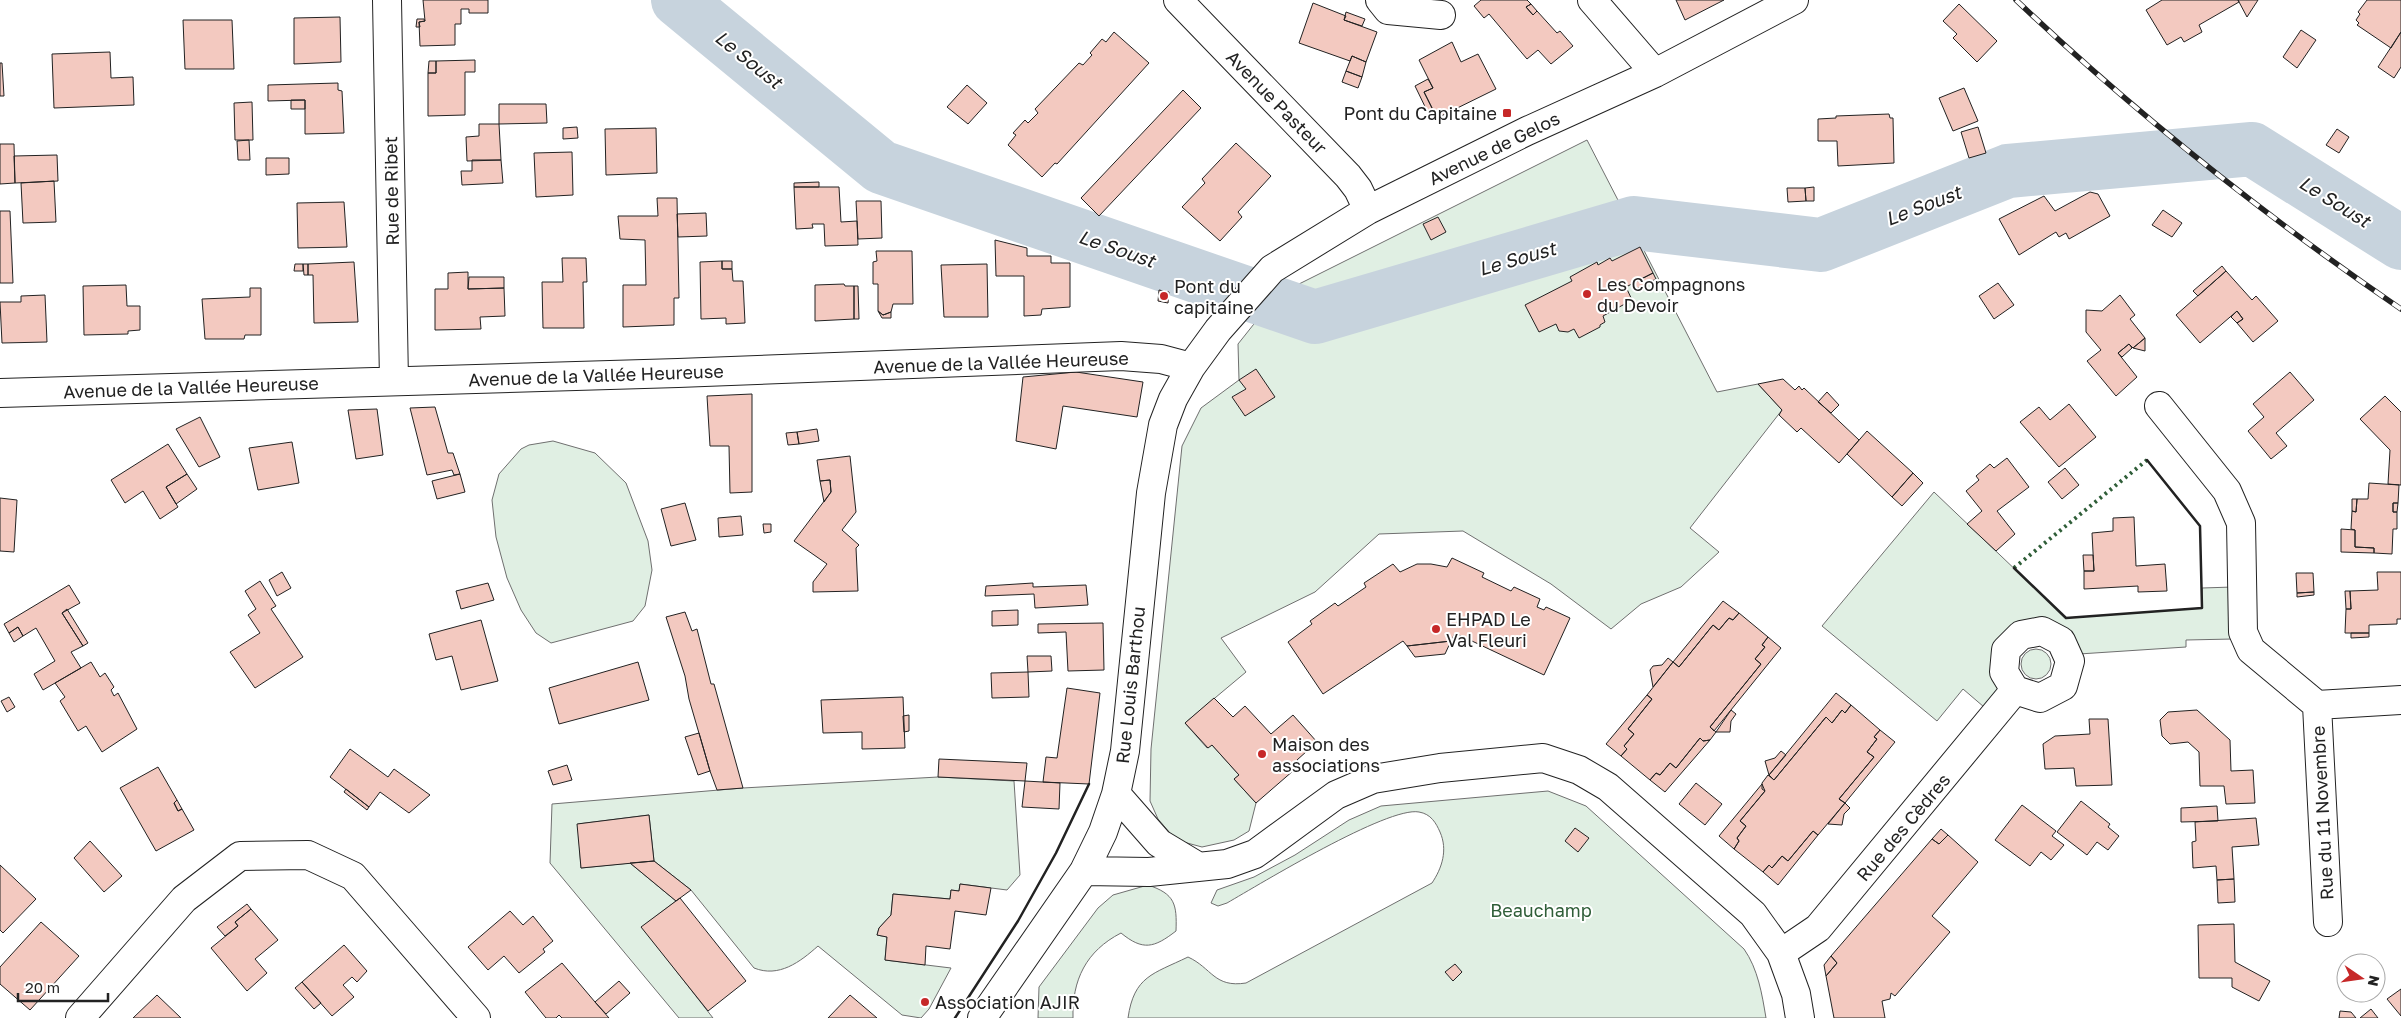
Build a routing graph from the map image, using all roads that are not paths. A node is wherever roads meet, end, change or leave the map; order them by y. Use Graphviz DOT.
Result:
graph roads {
  1 [pos="387,0"];
  2 [pos="1178,0"];
  3 [pos="1380,0"];
  4 [pos="1592,0"];
  5 [pos="1794,0"];
  6 [pos="1441,15"];
  7 [pos="1655,73"];
  8 [pos="1368,210"];
  9 [pos="1218,330"];
  10 [pos="1191,367"];
  11 [pos="394,381"];
  12 [pos="0,393"];
  13 [pos="2159,406"];
  14 [pos="2016,690"];
  15 [pos="2401,700"];
  16 [pos="2317,705"];
  17 [pos="1116,794"];
  18 [pos="1199,868"];
  19 [pos="1084,871"];
  20 [pos="2328,922"];
  21 [pos="1781,953"];
  22 [pos="80,1018"];
  23 [pos="476,1018"];
  24 [pos="982,1018"];
  25 [pos="1800,1018"];
  1 -- 11 [label="street, Rue de Ribet"];
  2 -- 8 [label="street, Avenue Pasteur"];
  3 -- 6 [label="street"];
  4 -- 7 [label="street"];
  5 -- 7 [label="street, Avenue de Gelos"];
  7 -- 8 [label="street, Avenue de Gelos"];
  8 -- 9 [label="street, Avenue de Gelos"];
  9 -- 10 [label="street, Rue Louis Barthou"];
  10 -- 11 [label="street, Avenue de la Vallée Heureuse"];
  10 -- 17 [label="street, Rue Louis Barthou"];
  11 -- 12 [label="street, Avenue de la Vallée Heureuse"];
  13 -- 16 [label="street, Rue du 11 Novembre"];
  14 -- 21 [label="street, Rue des Cèdres"];
  15 -- 16 [label="street, Rue du 11 Novembre"];
  16 -- 20 [label="street, Rue du 11 Novembre"];
  17 -- 18 [label="street"];
  17 -- 19 [label="street, Rue Louis Barthou"];
  18 -- 19 [label="street"];
  18 -- 21 [label="street"];
  19 -- 24 [label="street, Rue Louis Barthou"];
  21 -- 25 [label="street"];
  22 -- 23 [label="street"];
}
